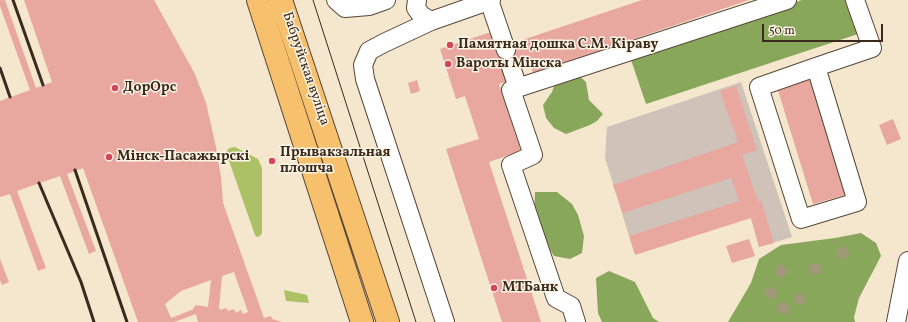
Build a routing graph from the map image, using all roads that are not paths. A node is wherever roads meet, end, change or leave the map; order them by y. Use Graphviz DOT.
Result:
graph roads {
  1 [pos="258,0"];
  2 [pos="281,0"];
  3 [pos="336,0"];
  4 [pos="386,0"];
  5 [pos="417,0"];
  6 [pos="490,0"];
  7 [pos="787,0"];
  8 [pos="855,0"];
  9 [pos="366,3"];
  10 [pos="432,21"];
  11 [pos="816,67"];
  12 [pos="518,88"];
  13 [pos="908,261"];
  14 [pos="361,318"];
  15 [pos="388,321"];
  16 [pos="445,322"];
  17 [pos="576,322"];
  18 [pos="896,322"];
  1 -- 14 [label="main road, Бабруйская вуліца"];
  2 -- 15 [label="main road, Бабруйская вуліца"];
  3 -- 9 [label="street"];
  4 -- 9 [label="street"];
  5 -- 10 [label="street"];
  6 -- 10 [label="street"];
  6 -- 12 [label="street"];
  7 -- 12 [label="street"];
  8 -- 11 [label="street"];
  10 -- 16 [label="street"];
  11 -- 11 [label="street"];
  12 -- 17 [label="street"];
  13 -- 18 [label="street"];
}
